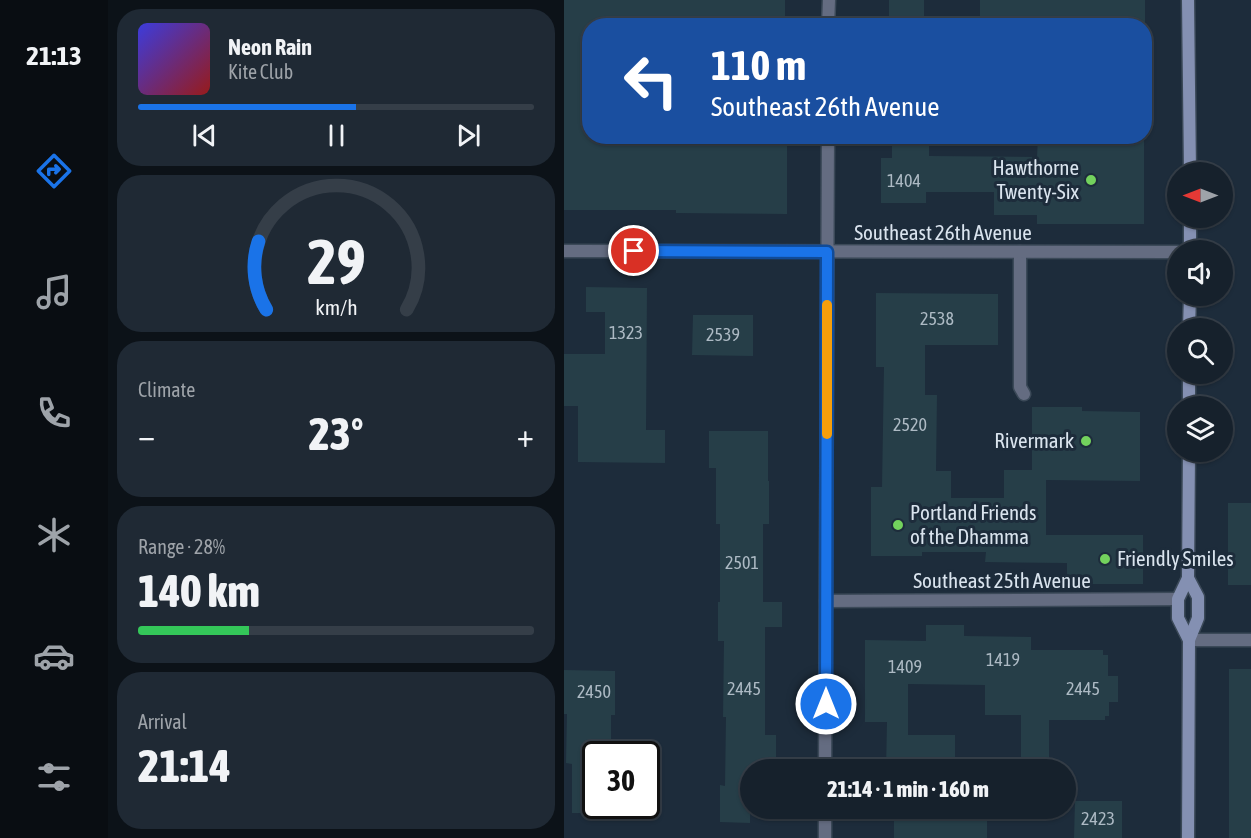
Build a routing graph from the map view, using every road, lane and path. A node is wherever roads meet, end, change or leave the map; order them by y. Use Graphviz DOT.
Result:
graph roads {
  1 [pos="829,0"];
  2 [pos="1188,0"];
  3 [pos="828,18"];
  4 [pos="828,144"];
  5 [pos="1190,162"];
  6 [pos="564,251"];
  7 [pos="827,252"];
  8 [pos="1020,252"];
  9 [pos="1167,252"];
  10 [pos="1024,394"];
  11 [pos="1189,462"];
  12 [pos="1188,578"];
  13 [pos="1178,599"];
  14 [pos="826,601"];
  15 [pos="1189,640"];
  16 [pos="1251,640"];
  17 [pos="825,759"];
  18 [pos="825,819"];
  19 [pos="825,838"];
  20 [pos="1188,838"];
  1 -- 3 [label="street"];
  2 -- 5 [label="main road"];
  4 -- 7 [label="street"];
  6 -- 7 [label="street, Southeast 26th Avenue"];
  7 -- 8 [label="street, Southeast 26th Avenue"];
  7 -- 14 [label="street"];
  8 -- 9 [label="street, Southeast 26th Avenue"];
  8 -- 10 [label="street"];
  11 -- 12 [label="main road"];
  12 -- 13 [label="main road"];
  12 -- 15 [label="main road"];
  13 -- 14 [label="street, Southeast 25th Avenue"];
  13 -- 15 [label="main road"];
  14 -- 17 [label="street"];
  15 -- 16 [label="street"];
  15 -- 20 [label="main road"];
  18 -- 19 [label="street"];
}
